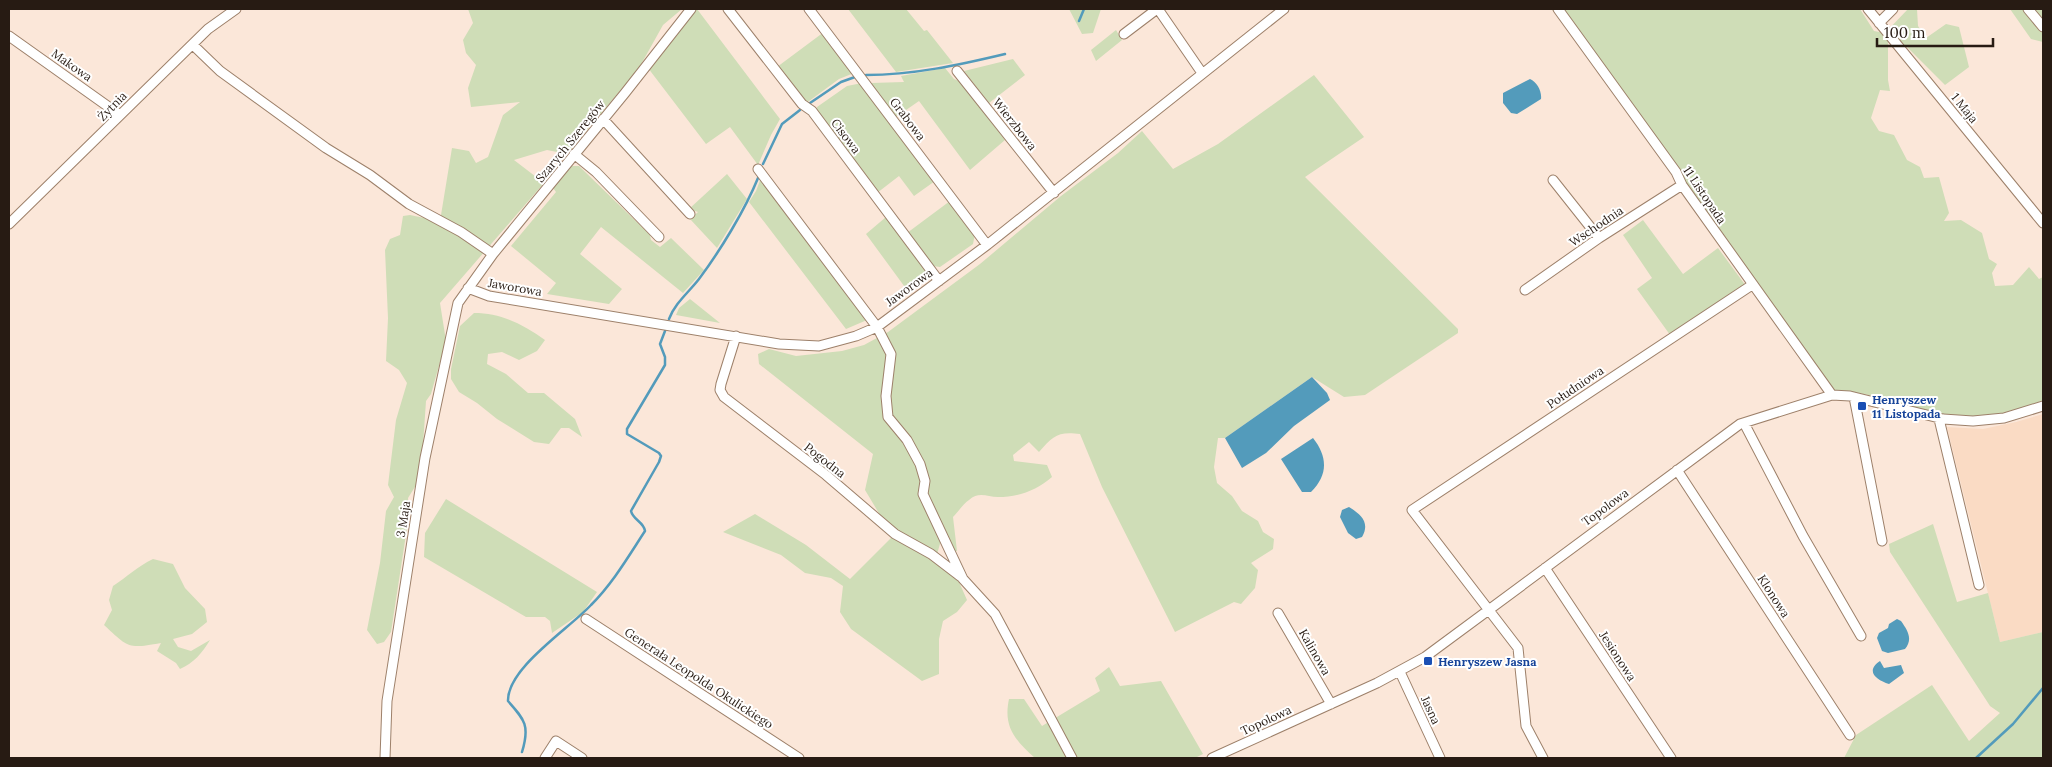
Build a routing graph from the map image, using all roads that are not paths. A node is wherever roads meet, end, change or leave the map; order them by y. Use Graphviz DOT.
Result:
graph roads {
  1 [pos="236,9"];
  2 [pos="691,9"];
  3 [pos="728,9"];
  4 [pos="808,9"];
  5 [pos="1158,9"];
  6 [pos="1284,9"];
  7 [pos="1558,9"];
  8 [pos="1868,9"];
  9 [pos="1893,9"];
  10 [pos="2028,9"];
  11 [pos="1879,23"];
  12 [pos="2043,27"];
  13 [pos="1124,34"];
  14 [pos="9,36"];
  15 [pos="193,45"];
  16 [pos="957,70"];
  17 [pos="1202,73"];
  18 [pos="120,115"];
  19 [pos="603,119"];
  20 [pos="574,154"];
  21 [pos="758,169"];
  22 [pos="1553,180"];
  23 [pos="1682,185"];
  24 [pos="1054,193"];
  25 [pos="690,214"];
  26 [pos="2043,223"];
  27 [pos="9,224"];
  28 [pos="659,238"];
  29 [pos="1599,238"];
  30 [pos="987,245"];
  31 [pos="493,254"];
  32 [pos="939,281"];
  33 [pos="1752,285"];
  34 [pos="468,288"];
  35 [pos="1525,290"];
  36 [pos="877,326"];
  37 [pos="736,336"];
  38 [pos="1832,395"];
  39 [pos="1854,397"];
  40 [pos="2043,406"];
  41 [pos="1938,418"];
  42 [pos="1744,423"];
  43 [pos="1677,470"];
  44 [pos="1882,541"];
  45 [pos="1545,568"];
  46 [pos="963,579"];
  47 [pos="1979,585"];
  48 [pos="1489,609"];
  49 [pos="1278,613"];
  50 [pos="586,619"];
  51 [pos="1861,636"];
  52 [pos="1400,672"];
  53 [pos="1331,704"];
  54 [pos="1850,735"];
  55 [pos="385,758"];
  56 [pos="545,758"];
  57 [pos="582,758"];
  58 [pos="800,758"];
  59 [pos="1072,758"];
  60 [pos="1212,758"];
  61 [pos="1440,758"];
  62 [pos="1543,758"];
  63 [pos="1670,758"];
  1 -- 15 [label="street, Żytnia"];
  2 -- 19 [label="street, Szarych Szeregów"];
  3 -- 32 [label="street, Cisowa"];
  4 -- 30 [label="street, Grabowa"];
  5 -- 13 [label="street"];
  5 -- 17 [label="street"];
  6 -- 17 [label="street, Jaworowa"];
  7 -- 23 [label="street, 11 Listopada"];
  8 -- 11 [label="street, 1 Maja"];
  9 -- 11 [label="street"];
  10 -- 12 [label="street"];
  11 -- 26 [label="street, 1 Maja"];
  14 -- 18 [label="street, Makowa"];
  15 -- 18 [label="street, Żytnia"];
  15 -- 31 [label="street"];
  16 -- 24 [label="street, Wierzbowa"];
  17 -- 24 [label="street, Jaworowa"];
  18 -- 27 [label="street, Żytnia"];
  19 -- 20 [label="street, Szarych Szeregów"];
  19 -- 25 [label="street"];
  20 -- 28 [label="street"];
  20 -- 31 [label="street, Szarych Szeregów"];
  21 -- 36 [label="street"];
  22 -- 29 [label="street"];
  23 -- 29 [label="street, Wschodnia"];
  23 -- 33 [label="street, 11 Listopada"];
  24 -- 30 [label="street, Jaworowa"];
  29 -- 35 [label="street, Wschodnia"];
  30 -- 32 [label="street, Jaworowa"];
  31 -- 34 [label="street, Szarych Szeregów"];
  32 -- 36 [label="street, Jaworowa"];
  33 -- 38 [label="street, 11 Listopada"];
  33 -- 48 [label="street, Południowa"];
  34 -- 37 [label="street, Jaworowa"];
  34 -- 55 [label="street, 3 Maja"];
  36 -- 37 [label="street, Jaworowa"];
  36 -- 46 [label="street"];
  37 -- 46 [label="street, Pogodna"];
  38 -- 39 [label="street, Topolowa"];
  38 -- 42 [label="street, Topolowa"];
  39 -- 41 [label="street, Topolowa"];
  39 -- 44 [label="street"];
  40 -- 41 [label="street, Topolowa"];
  41 -- 47 [label="street"];
  42 -- 43 [label="street, Topolowa"];
  42 -- 51 [label="street"];
  43 -- 45 [label="street, Topolowa"];
  43 -- 54 [label="street, Klonowa"];
  45 -- 48 [label="street, Topolowa"];
  45 -- 63 [label="street, Jesionowa"];
  46 -- 59 [label="street"];
  48 -- 52 [label="street, Topolowa"];
  48 -- 62 [label="street"];
  49 -- 53 [label="street, Kalinowa"];
  50 -- 58 [label="street, Generała Leopolda Okulickiego"];
  52 -- 53 [label="street, Topolowa"];
  52 -- 61 [label="street, Jasna"];
  53 -- 60 [label="street, Topolowa"];
  56 -- 57 [label="street"];
}
